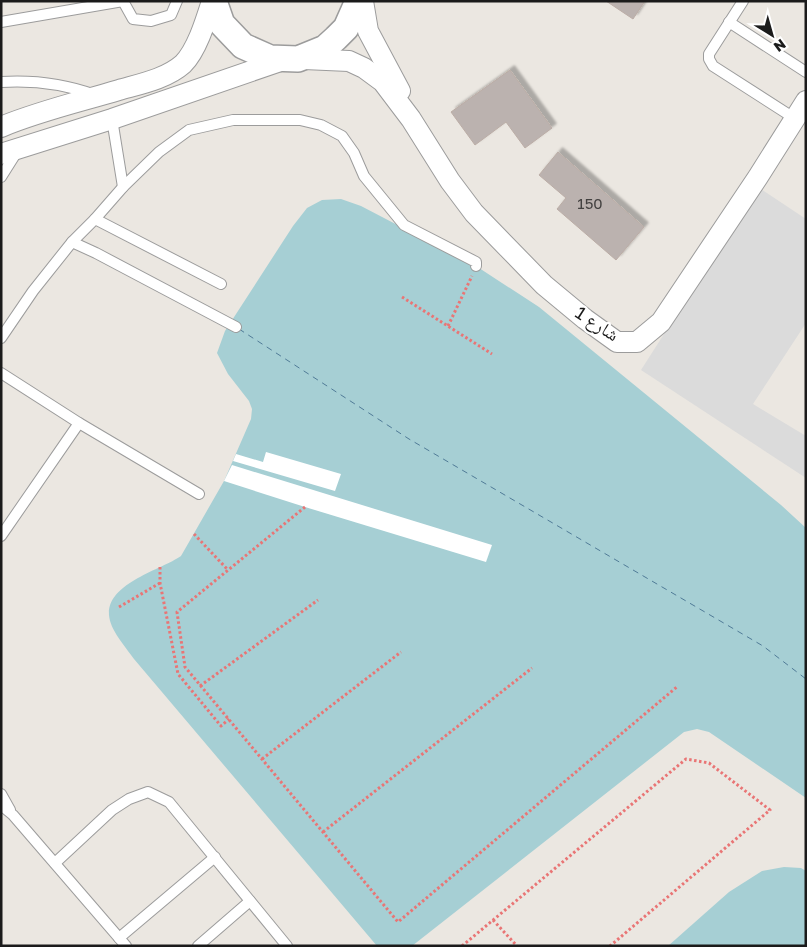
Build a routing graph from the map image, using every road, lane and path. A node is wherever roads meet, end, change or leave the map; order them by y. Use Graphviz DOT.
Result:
graph roads {
  1 [pos="123,1"];
  2 [pos="177,1"];
  3 [pos="213,1"];
  4 [pos="358,1"];
  5 [pos="363,1"];
  6 [pos="743,1"];
  7 [pos="1,22"];
  8 [pos="729,22"];
  9 [pos="293,58"];
  10 [pos="806,72"];
  11 [pos="1,82"];
  12 [pos="98,96"];
  13 [pos="806,101"];
  14 [pos="112,118"];
  15 [pos="794,118"];
  16 [pos="411,119"];
  17 [pos="1,127"];
  18 [pos="10,151"];
  19 [pos="1,177"];
  20 [pos="123,187"];
  21 [pos="95,219"];
  22 [pos="72,242"];
  23 [pos="476,266"];
  24 [pos="222,284"];
  25 [pos="402,297"];
  26 [pos="448,326"];
  27 [pos="236,327"];
  28 [pos="1,338"];
  29 [pos="492,354"];
  30 [pos="1,372"];
  31 [pos="79,423"];
  32 [pos="199,494"];
  33 [pos="305,507"];
  34 [pos="194,534"];
  35 [pos="1,536"];
  36 [pos="160,567"];
  37 [pos="228,570"];
  38 [pos="160,583"];
  39 [pos="318,600"];
  40 [pos="119,607"];
  41 [pos="401,652"];
  42 [pos="532,668"];
  43 [pos="200,686"];
  44 [pos="678,686"];
  45 [pos="229,719"];
  46 [pos="262,759"];
  47 [pos="1,794"];
  48 [pos="1,805"];
  49 [pos="13,815"];
  50 [pos="323,832"];
  51 [pos="215,858"];
  52 [pos="55,863"];
  53 [pos="250,901"];
  54 [pos="494,920"];
  55 [pos="122,942"];
  56 [pos="285,945"];
  57 [pos="198,946"];
  58 [pos="462,946"];
  59 [pos="517,946"];
  60 [pos="610,946"];
  1 -- 2 [label="lane"];
  1 -- 7 [label="lane"];
  3 -- 9 [label="street"];
  3 -- 12 [label="street"];
  4 -- 9 [label="street"];
  5 -- 16 [label="street, شارع 1"];
  6 -- 8 [label="lane"];
  8 -- 10 [label="lane"];
  8 -- 15 [label="lane"];
  9 -- 14 [label="street, شارع 1"];
  9 -- 16 [label="street, شارع 1"];
  11 -- 12 [label="lane"];
  12 -- 17 [label="street"];
  13 -- 15 [label="street, شارع 1"];
  14 -- 18 [label="street, شارع 1"];
  14 -- 20 [label="lane"];
  15 -- 16 [label="street, شارع 1"];
  18 -- 19 [label="lane"];
  20 -- 21 [label="lane"];
  20 -- 23 [label="lane"];
  21 -- 22 [label="lane"];
  21 -- 24 [label="lane"];
  22 -- 27 [label="lane"];
  22 -- 28 [label="lane"];
  23 -- 26 [label="path"];
  25 -- 26 [label="path"];
  26 -- 29 [label="path"];
  30 -- 31 [label="lane"];
  31 -- 32 [label="lane"];
  31 -- 35 [label="lane"];
  33 -- 37 [label="path"];
  34 -- 37 [label="path"];
  36 -- 38 [label="path"];
  37 -- 43 [label="path"];
  38 -- 40 [label="path"];
  38 -- 45 [label="path"];
  39 -- 43 [label="path"];
  41 -- 46 [label="path"];
  42 -- 50 [label="path"];
  43 -- 45 [label="path"];
  44 -- 50 [label="path"];
  45 -- 46 [label="path"];
  46 -- 50 [label="path"];
  47 -- 49 [label="lane"];
  48 -- 49 [label="lane"];
  49 -- 52 [label="lane"];
  51 -- 52 [label="lane"];
  51 -- 53 [label="lane"];
  51 -- 55 [label="lane"];
  52 -- 55 [label="lane"];
  53 -- 56 [label="lane"];
  53 -- 57 [label="lane"];
  54 -- 58 [label="path"];
  54 -- 59 [label="path"];
  54 -- 60 [label="path"];
}
